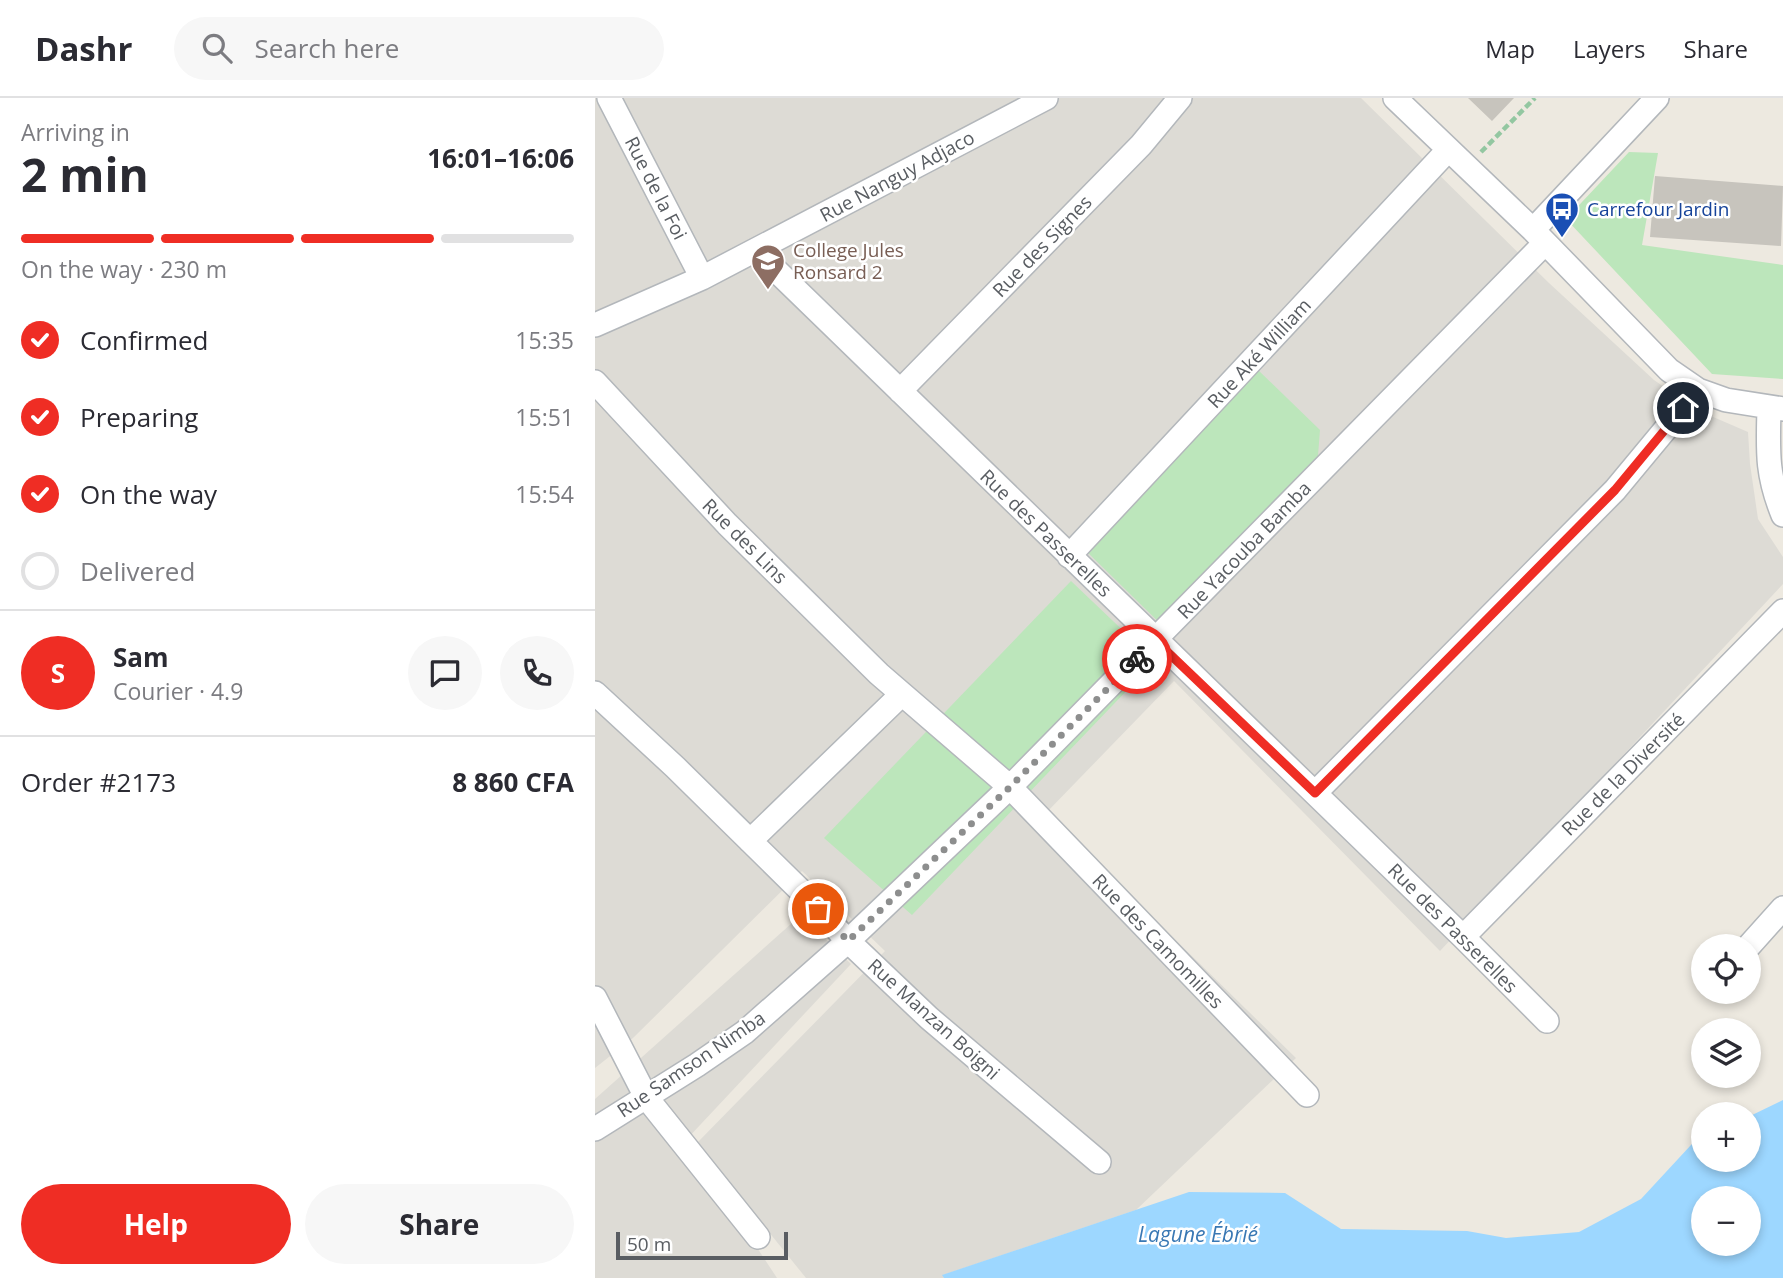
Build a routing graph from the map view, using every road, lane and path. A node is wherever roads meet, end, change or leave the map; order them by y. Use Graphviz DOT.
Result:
graph roads {
  1 [pos="609,98"];
  2 [pos="1046,98"];
  3 [pos="1180,98"];
  4 [pos="1395,98"];
  5 [pos="1535,98"];
  6 [pos="1657,98"];
  7 [pos="1448,150"];
  8 [pos="1466,167"];
  9 [pos="1539,236"];
  10 [pos="756,251"];
  11 [pos="702,278"];
  12 [pos="595,324"];
  13 [pos="595,382"];
  14 [pos="1698,390"];
  15 [pos="900,391"];
  16 [pos="1776,408"];
  17 [pos="1783,515"];
  18 [pos="1069,556"];
  19 [pos="1783,611"];
  20 [pos="1156,641"];
  21 [pos="595,693"];
  22 [pos="902,694"];
  23 [pos="1010,787"];
  24 [pos="1315,793"];
  25 [pos="750,841"];
  26 [pos="1783,908"];
  27 [pos="1760,934"];
  28 [pos="1463,937"];
  29 [pos="848,941"];
  30 [pos="595,998"];
  31 [pos="1547,1021"];
  32 [pos="1307,1095"];
  33 [pos="646,1097"];
  34 [pos="595,1129"];
  35 [pos="1099,1162"];
  36 [pos="758,1237"];
  1 -- 11 [label="street, Rue de la Foi"];
  2 -- 10 [label="street, Rue Nanguy Adjaco"];
  3 -- 15 [label="street, Rue des Signes"];
  4 -- 7 [label="street"];
  5 -- 8 [label="path"];
  6 -- 9 [label="street, Rue Yacouba Bamba"];
  7 -- 8 [label="street"];
  7 -- 18 [label="street, Rue Aké William"];
  8 -- 9 [label="street"];
  9 -- 14 [label="street"];
  9 -- 20 [label="street, Rue Yacouba Bamba"];
  10 -- 11 [label="street, Rue Nanguy Adjaco"];
  10 -- 15 [label="street, Rue des Passerelles"];
  11 -- 12 [label="street, Rue Nanguy Adjaco"];
  13 -- 22 [label="street, Rue des Lins"];
  14 -- 16 [label="street"];
  14 -- 24 [label="street"];
  15 -- 18 [label="street, Rue des Passerelles"];
  16 -- 17 [label="street"];
  18 -- 20 [label="street, Rue des Passerelles"];
  19 -- 28 [label="street, Rue de la Diversité"];
  20 -- 23 [label="street, Rue Yacouba Bamba"];
  20 -- 24 [label="street, Rue des Passerelles"];
  21 -- 25 [label="street, Rue Manzan Boigni"];
  22 -- 23 [label="street, Rue des Lins"];
  22 -- 25 [label="street"];
  23 -- 29 [label="street, Rue Yacouba Bamba"];
  23 -- 32 [label="street, Rue des Camomilles"];
  24 -- 28 [label="street, Rue des Passerelles"];
  25 -- 29 [label="street, Rue Manzan Boigni"];
  26 -- 27 [label="street"];
  28 -- 31 [label="street, Rue des Passerelles"];
  29 -- 33 [label="street, Rue Samson Nimba"];
  29 -- 35 [label="street, Rue Manzan Boigni"];
  30 -- 33 [label="street"];
  33 -- 34 [label="street, Rue Samson Nimba"];
  33 -- 36 [label="street"];
}
